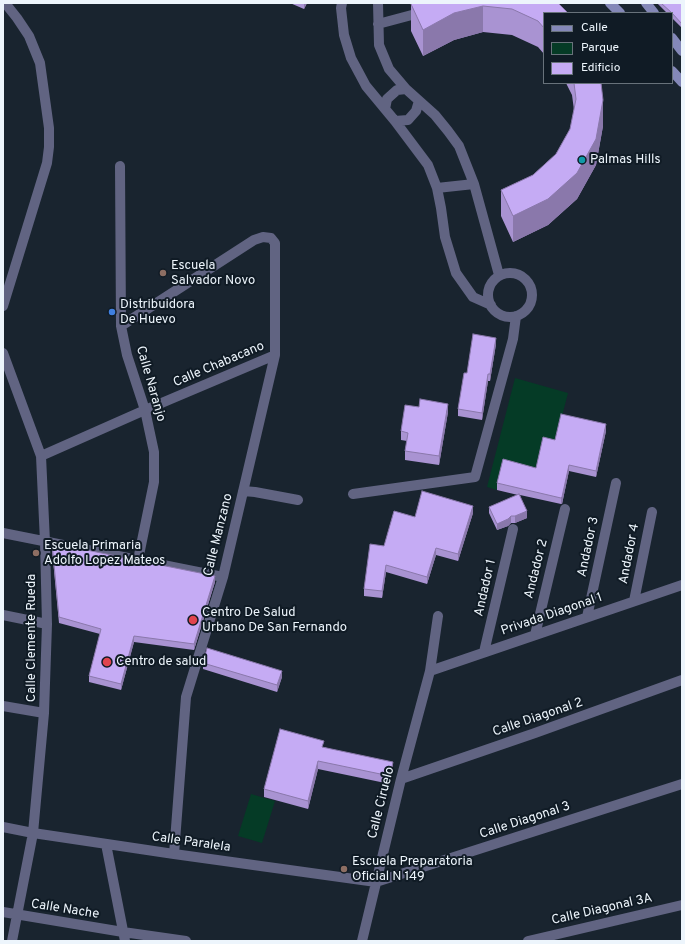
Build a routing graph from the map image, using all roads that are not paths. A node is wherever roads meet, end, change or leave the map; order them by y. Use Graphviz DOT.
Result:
graph roads {
  1 [pos="5,3"];
  2 [pos="342,3"];
  3 [pos="378,3"];
  4 [pos="610,3"];
  5 [pos="646,3"];
  6 [pos="432,9"];
  7 [pos="619,12"];
  8 [pos="653,12"];
  9 [pos="378,24"];
  10 [pos="673,72"];
  11 [pos="682,82"];
  12 [pos="406,89"];
  13 [pos="419,101"];
  14 [pos="385,109"];
  15 [pos="395,121"];
  16 [pos="120,166"];
  17 [pos="474,184"];
  18 [pos="437,188"];
  19 [pos="499,275"];
  20 [pos="3,306"];
  21 [pos="490,306"];
  22 [pos="516,316"];
  23 [pos="120,326"];
  24 [pos="3,353"];
  25 [pos="275,355"];
  26 [pos="145,410"];
  27 [pos="41,456"];
  28 [pos="616,483"];
  29 [pos="243,491"];
  30 [pos="353,494"];
  31 [pos="298,500"];
  32 [pos="565,509"];
  33 [pos="652,512"];
  34 [pos="513,530"];
  35 [pos="3,533"];
  36 [pos="45,542"];
  37 [pos="138,560"];
  38 [pos="223,577"];
  39 [pos="682,585"];
  40 [pos="634,601"];
  41 [pos="3,615"];
  42 [pos="438,616"];
  43 [pos="587,617"];
  44 [pos="47,624"];
  45 [pos="535,635"];
  46 [pos="484,652"];
  47 [pos="430,671"];
  48 [pos="682,680"];
  49 [pos="3,706"];
  50 [pos="44,713"];
  51 [pos="401,779"];
  52 [pos="682,784"];
  53 [pos="3,827"];
  54 [pos="33,833"];
  55 [pos="106,844"];
  56 [pos="174,854"];
  57 [pos="376,882"];
  58 [pos="682,905"];
  59 [pos="3,912"];
  60 [pos="16,915"];
  61 [pos="124,937"];
  62 [pos="12,941"];
  63 [pos="186,941"];
  64 [pos="362,941"];
  65 [pos="528,941"];
  1 -- 20 [label="street"];
  2 -- 14 [label="street"];
  3 -- 9 [label="street"];
  4 -- 7 [label="main road"];
  5 -- 8 [label="main road"];
  6 -- 9 [label="street"];
  9 -- 12 [label="street"];
  10 -- 11 [label="main road"];
  12 -- 13 [label="street"];
  12 -- 14 [label="street"];
  13 -- 15 [label="street"];
  13 -- 17 [label="street"];
  14 -- 15 [label="street"];
  15 -- 18 [label="street"];
  16 -- 23 [label="street, Calle Naranjo"];
  17 -- 18 [label="street"];
  17 -- 19 [label="street"];
  18 -- 21 [label="street"];
  19 -- 21 [label="street"];
  19 -- 22 [label="street"];
  21 -- 22 [label="street"];
  22 -- 30 [label="street"];
  23 -- 25 [label="street, Calle Manzano"];
  23 -- 26 [label="street, Calle Naranjo"];
  24 -- 27 [label="street, Calle Clemente Rueda"];
  25 -- 26 [label="street, Calle Chabacano"];
  25 -- 29 [label="street, Calle Manzano"];
  26 -- 27 [label="street, Calle Chabacano"];
  26 -- 37 [label="street, Calle Naranjo"];
  27 -- 36 [label="street, Calle Clemente Rueda"];
  28 -- 43 [label="street, Andador 3"];
  29 -- 31 [label="street"];
  29 -- 38 [label="street, Calle Manzano"];
  32 -- 45 [label="street, Andador 2"];
  33 -- 40 [label="street, Andador 4"];
  34 -- 46 [label="street, Andador 1"];
  35 -- 36 [label="street"];
  36 -- 37 [label="street"];
  36 -- 44 [label="street, Calle Clemente Rueda"];
  37 -- 38 [label="street"];
  38 -- 56 [label="street, Calle Manzano"];
  39 -- 40 [label="street, Privada Diagonal 1"];
  40 -- 43 [label="street, Privada Diagonal 1"];
  41 -- 44 [label="street"];
  42 -- 47 [label="street, Calle Ciruelo"];
  43 -- 45 [label="street, Privada Diagonal 1"];
  44 -- 50 [label="street, Calle Clemente Rueda"];
  45 -- 46 [label="street, Privada Diagonal 1"];
  46 -- 47 [label="street, Privada Diagonal 1"];
  47 -- 51 [label="street, Calle Ciruelo"];
  48 -- 51 [label="street, Calle Diagonal 2"];
  49 -- 50 [label="street"];
  50 -- 54 [label="street, Calle Clemente Rueda"];
  51 -- 57 [label="street, Calle Ciruelo"];
  52 -- 57 [label="street, Calle Diagonal 3"];
  53 -- 54 [label="street, Calle Paralela"];
  54 -- 55 [label="street, Calle Paralela"];
  54 -- 60 [label="street, Calle Clemente Rueda"];
  55 -- 56 [label="street, Calle Paralela"];
  55 -- 61 [label="street"];
  56 -- 57 [label="street, Calle Paralela"];
  57 -- 64 [label="street, Calle Ciruelo"];
  58 -- 65 [label="street, Calle Diagonal 3A"];
  59 -- 60 [label="street, Calle Nache"];
  60 -- 61 [label="street, Calle Nache"];
  60 -- 62 [label="street, Calle Clemente Rueda"];
  61 -- 63 [label="street, Calle Nache"];
}
